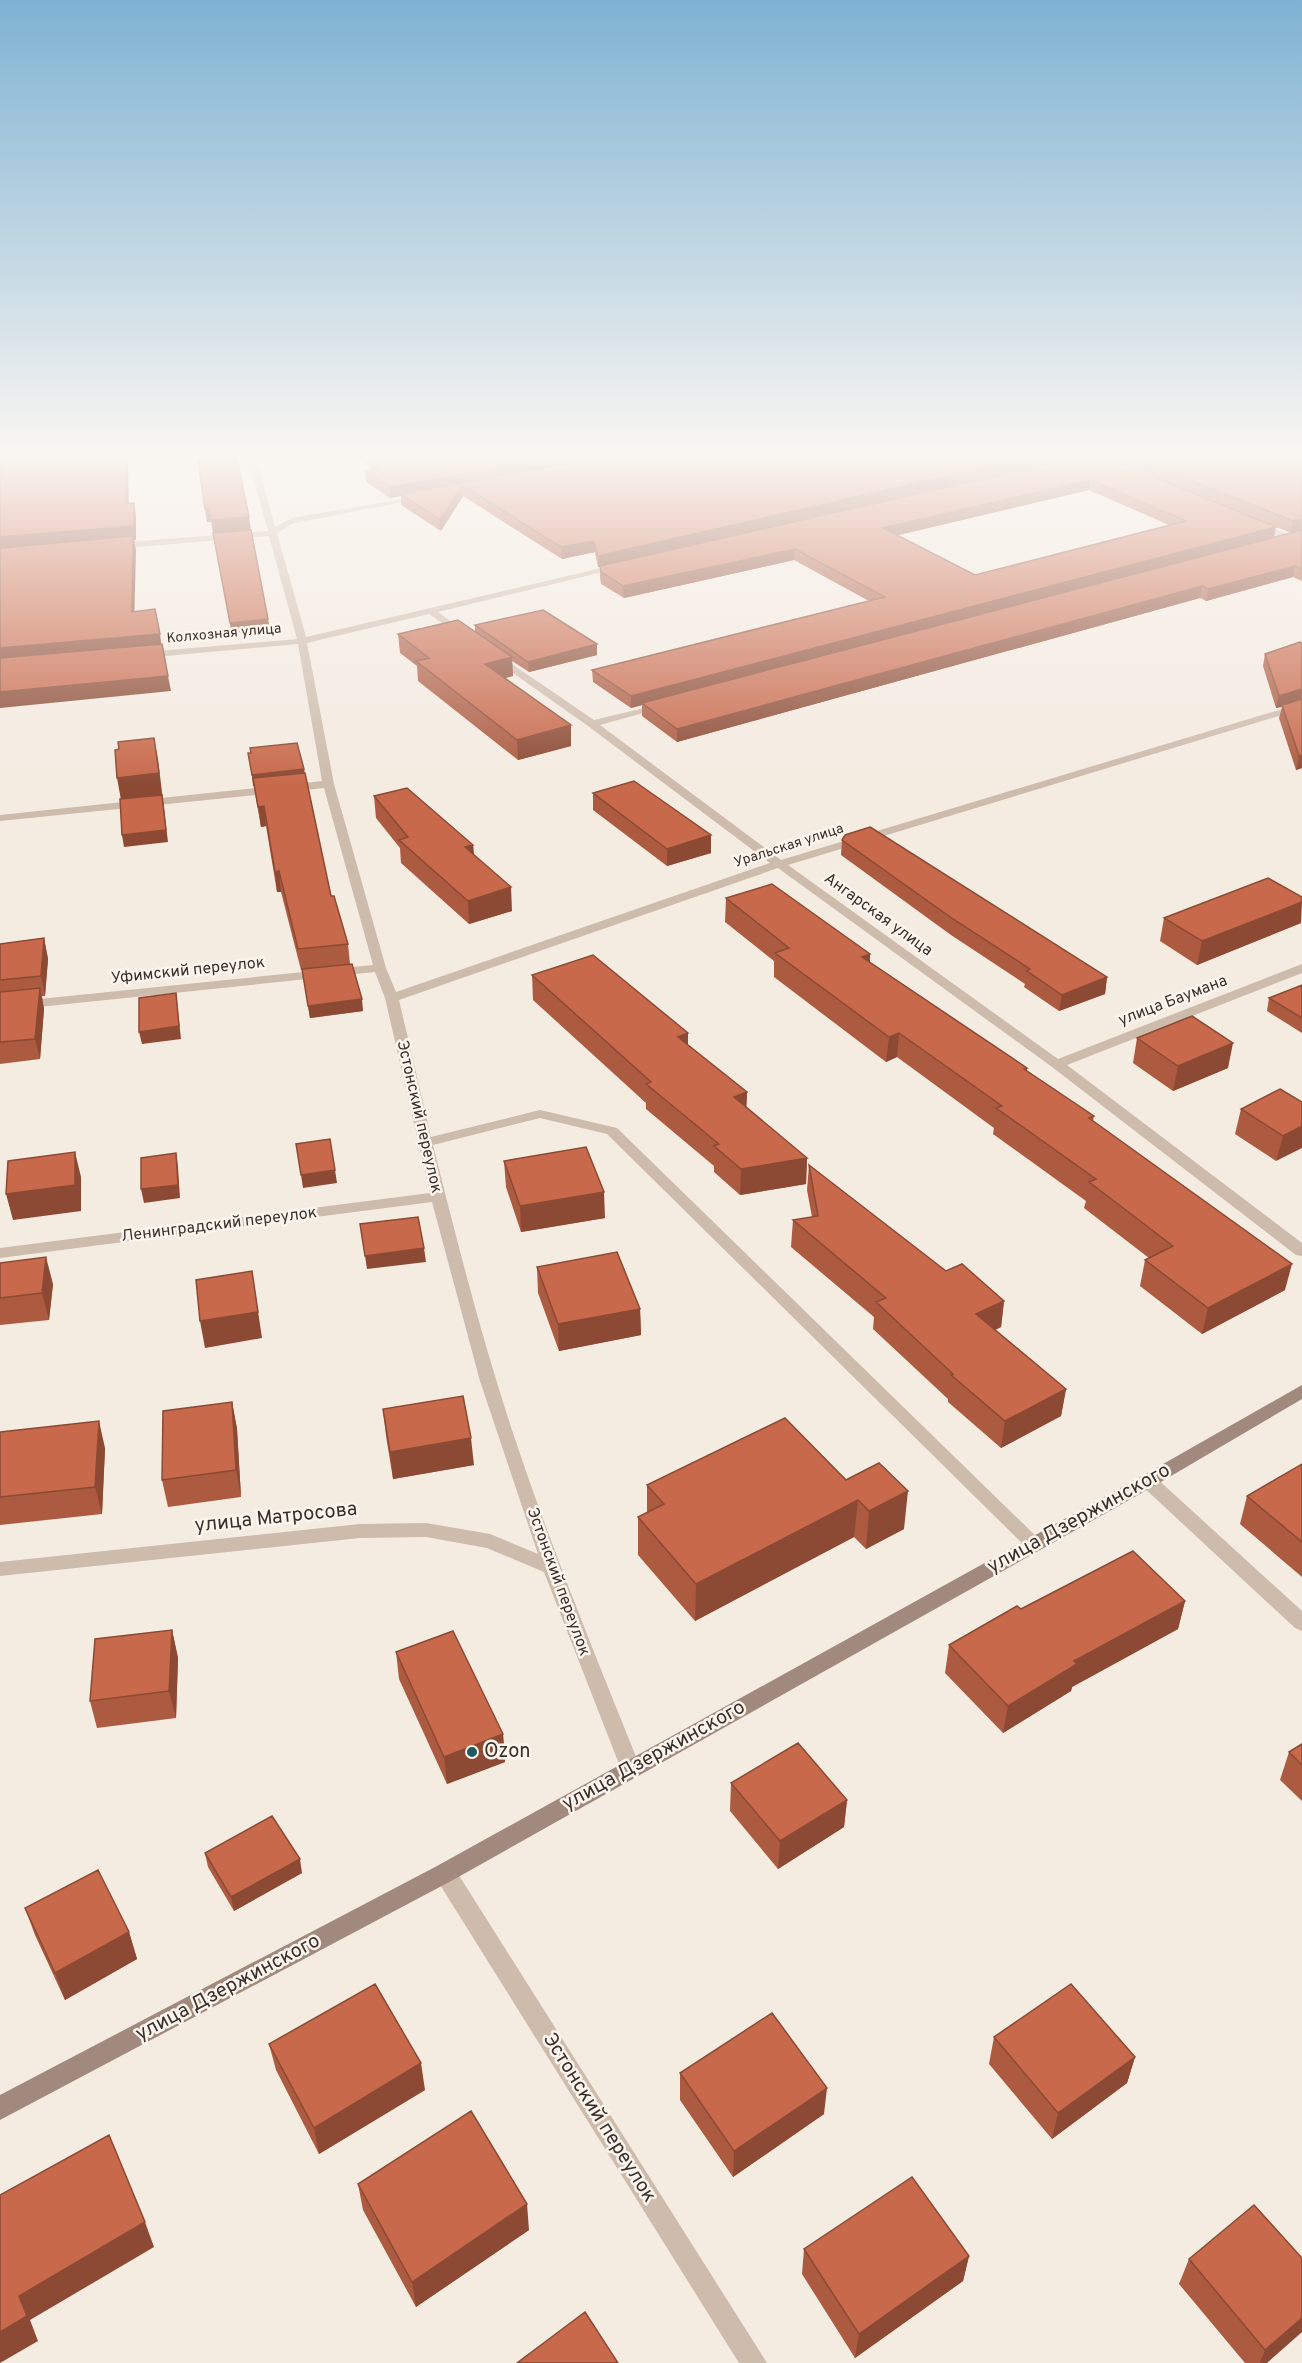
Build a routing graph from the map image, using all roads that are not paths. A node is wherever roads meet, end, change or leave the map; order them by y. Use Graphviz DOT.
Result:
graph roads {
  1 [pos="280,564"];
  2 [pos="628,565"];
  3 [pos="430,611"];
  4 [pos="302,641"];
  5 [pos="140,656"];
  6 [pos="672,702"];
  7 [pos="1302,706"];
  8 [pos="592,724"];
  9 [pos="328,784"];
  10 [pos="0,818"];
  11 [pos="779,864"];
  12 [pos="380,968"];
  13 [pos="1302,968"];
  14 [pos="392,998"];
  15 [pos="0,1007"];
  16 [pos="1057,1064"];
  17 [pos="425,1143"];
  18 [pos="438,1197"];
  19 [pos="1302,1251"];
  20 [pos="0,1253"];
  21 [pos="1302,1391"];
  22 [pos="1148,1481"];
  23 [pos="1034,1543"];
  24 [pos="550,1567"];
  25 [pos="0,1569"];
  26 [pos="1302,1623"];
  27 [pos="631,1769"];
  28 [pos="445,1874"];
  29 [pos="0,2108"];
  30 [pos="754,2363"];
  1 -- 4 [label="street, Эстонский переулок"];
  2 -- 3 [label="street, Колхозная улица"];
  3 -- 4 [label="street, Колхозная улица"];
  3 -- 8 [label="street, Ангарская улица"];
  4 -- 5 [label="street, Колхозная улица"];
  4 -- 9 [label="street, Эстонский переулок"];
  6 -- 8 [label="street"];
  7 -- 11 [label="street, Уральская улица"];
  8 -- 11 [label="street, Ангарская улица"];
  9 -- 10 [label="street"];
  9 -- 12 [label="street, Эстонский переулок"];
  11 -- 14 [label="street, Уральская улица"];
  11 -- 16 [label="street, Ангарская улица"];
  12 -- 14 [label="street, Эстонский переулок"];
  12 -- 15 [label="street, Уфимский переулок"];
  13 -- 16 [label="street, улица Баумана"];
  14 -- 17 [label="street, Эстонский переулок"];
  16 -- 19 [label="street, Ангарская улица"];
  17 -- 18 [label="street, Эстонский переулок"];
  17 -- 23 [label="street"];
  18 -- 20 [label="street, Ленинградский переулок"];
  18 -- 24 [label="street, Эстонский переулок"];
  21 -- 22 [label="street, улица Дзержинского"];
  22 -- 23 [label="street, улица Дзержинского"];
  22 -- 26 [label="street"];
  23 -- 27 [label="street, улица Дзержинского"];
  24 -- 25 [label="street, улица Матросова"];
  24 -- 27 [label="street, Эстонский переулок"];
  27 -- 28 [label="street, улица Дзержинского"];
  28 -- 29 [label="street, улица Дзержинского"];
  28 -- 30 [label="street, Эстонский переулок"];
}
